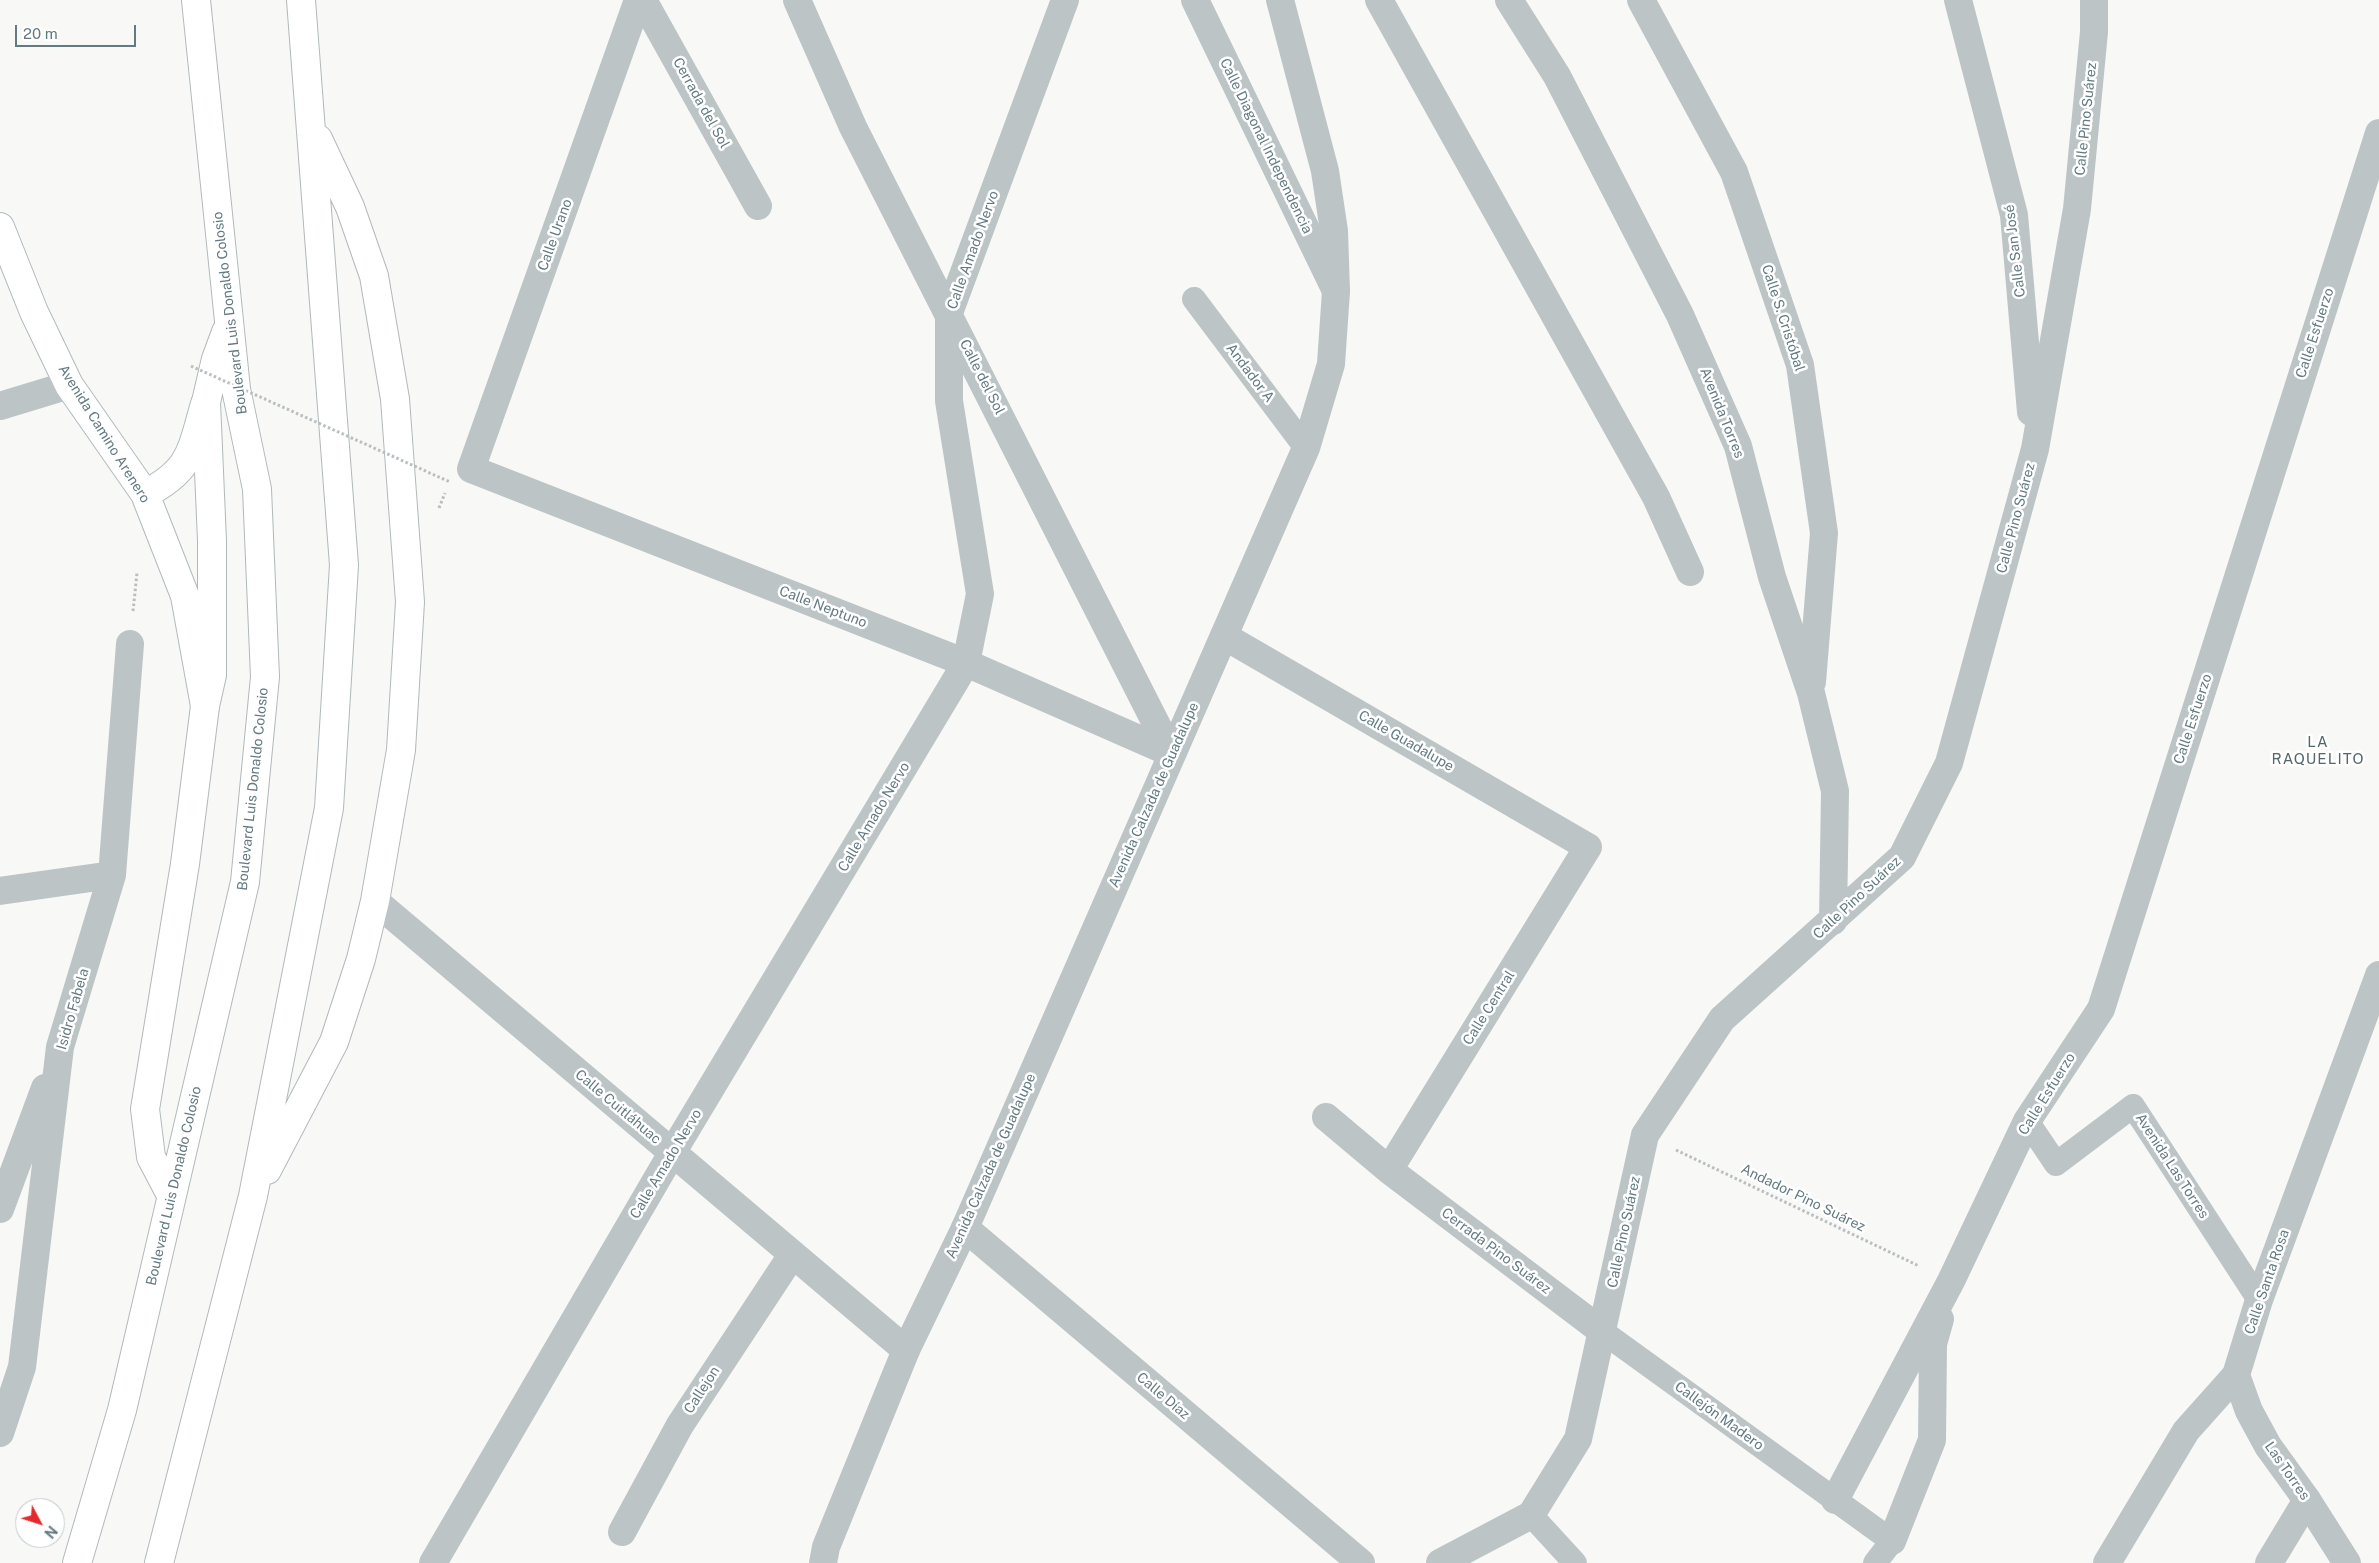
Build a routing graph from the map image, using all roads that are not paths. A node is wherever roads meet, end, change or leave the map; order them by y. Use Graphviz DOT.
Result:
graph roads {
  1 [pos="301,0"];
  2 [pos="638,0"];
  3 [pos="643,0"];
  4 [pos="797,0"];
  5 [pos="1065,0"];
  6 [pos="1195,0"];
  7 [pos="1280,0"];
  8 [pos="1380,0"];
  9 [pos="1509,0"];
  10 [pos="1641,0"];
  11 [pos="1958,0"];
  12 [pos="2094,0"];
  13 [pos="196,1"];
  14 [pos="311,124"];
  15 [pos="2379,133"];
  16 [pos="758,206"];
  17 [pos="0,227"];
  18 [pos="1336,291"];
  19 [pos="1194,299"];
  20 [pos="949,313"];
  21 [pos="229,323"];
  22 [pos="70,385"];
  23 [pos="206,402"];
  24 [pos="0,406"];
  25 [pos="1306,448"];
  26 [pos="2035,449"];
  27 [pos="461,476"];
  28 [pos="145,494"];
  29 [pos="1690,572"];
  30 [pos="1224,636"];
  31 [pos="130,644"];
  32 [pos="966,663"];
  33 [pos="1811,693"];
  34 [pos="205,706"];
  35 [pos="1171,753"];
  36 [pos="1588,847"];
  37 [pos="112,875"];
  38 [pos="0,891"];
  39 [pos="375,901"];
  40 [pos="1833,921"];
  41 [pos="2379,975"];
  42 [pos="60,1047"];
  43 [pos="1326,1117"];
  44 [pos="2027,1122"];
  45 [pos="672,1153"];
  46 [pos="1390,1170"];
  47 [pos="171,1194"];
  48 [pos="253,1196"];
  49 [pos="0,1209"];
  50 [pos="965,1228"];
  51 [pos="792,1255"];
  52 [pos="1951,1281"];
  53 [pos="2259,1300"];
  54 [pos="1603,1332"];
  55 [pos="906,1350"];
  56 [pos="2236,1375"];
  57 [pos="0,1433"];
  58 [pos="1835,1500"];
  59 [pos="2307,1500"];
  60 [pos="1531,1514"];
  61 [pos="622,1532"];
  62 [pos="1892,1541"];
  63 [pos="77,1563"];
  64 [pos="159,1563"];
  65 [pos="433,1563"];
  66 [pos="823,1563"];
  67 [pos="1361,1563"];
  68 [pos="1440,1563"];
  69 [pos="1575,1563"];
  70 [pos="1875,1563"];
  71 [pos="2107,1563"];
  72 [pos="2268,1563"];
  73 [pos="2347,1563"];
  1 -- 14 [label="main road"];
  2 -- 27 [label="street, Calle Urano"];
  3 -- 16 [label="street, Cerrada del Sol"];
  4 -- 20 [label="street, Calle del Sol"];
  5 -- 20 [label="street, Calle Amado Nervo"];
  6 -- 18 [label="street, Calle Diagonal Independencia"];
  7 -- 18 [label="street, Avenida Calzada de Guadalupe"];
  8 -- 29 [label="street"];
  9 -- 33 [label="street, Avenida Torres"];
  10 -- 33 [label="street, Calle S. Cristóbal"];
  11 -- 26 [label="street, Calle San José"];
  12 -- 26 [label="street, Calle Pino Suárez"];
  13 -- 21 [label="main road, Boulevard Luis Donaldo Colosio"];
  14 -- 39 [label="main road"];
  14 -- 48 [label="main road"];
  15 -- 44 [label="street, Calle Esfuerzo"];
  17 -- 22 [label="main road, Avenida Camino Arenero"];
  18 -- 25 [label="street, Avenida Calzada de Guadalupe"];
  19 -- 25 [label="street, Andador A"];
  20 -- 32 [label="street, Calle Amado Nervo"];
  20 -- 35 [label="street, Calle del Sol"];
  21 -- 23 [label="main road"];
  21 -- 47 [label="main road, Boulevard Luis Donaldo Colosio"];
  22 -- 24 [label="street"];
  22 -- 28 [label="main road, Avenida Camino Arenero"];
  23 -- 28 [label="main road"];
  23 -- 34 [label="main road"];
  25 -- 30 [label="street, Avenida Calzada de Guadalupe"];
  26 -- 40 [label="street, Calle Pino Suárez"];
  27 -- 32 [label="street, Calle Neptuno"];
  28 -- 34 [label="main road, Avenida Camino Arenero"];
  30 -- 35 [label="street, Avenida Calzada de Guadalupe"];
  30 -- 36 [label="street, Calle Guadalupe"];
  31 -- 37 [label="street, Isidro Fabela"];
  32 -- 35 [label="street, Calle Neptuno"];
  32 -- 45 [label="street, Calle Amado Nervo"];
  33 -- 40 [label="street, Avenida Torres"];
  34 -- 47 [label="main road"];
  35 -- 50 [label="street, Avenida Calzada de Guadalupe"];
  36 -- 46 [label="street, Calle Central"];
  37 -- 38 [label="street"];
  37 -- 42 [label="street, Isidro Fabela"];
  39 -- 45 [label="street, Calle Cuitláhuac"];
  39 -- 48 [label="main road"];
  40 -- 54 [label="street, Calle Pino Suárez"];
  41 -- 53 [label="street, Calle Santa Rosa"];
  42 -- 49 [label="street"];
  42 -- 57 [label="street, Isidro Fabela"];
  43 -- 46 [label="street, Cerrada Pino Suárez"];
  44 -- 52 [label="street, Calle Esfuerzo"];
  44 -- 53 [label="street, Avenida Las Torres"];
  45 -- 51 [label="street, Calle Cuitláhuac"];
  45 -- 65 [label="street, Calle Amado Nervo"];
  46 -- 54 [label="street, Cerrada Pino Suárez"];
  47 -- 63 [label="main road, Boulevard Luis Donaldo Colosio"];
  48 -- 64 [label="main road"];
  50 -- 55 [label="street, Avenida Calzada de Guadalupe"];
  50 -- 67 [label="street, Calle Díaz"];
  51 -- 55 [label="street, Calle Cuitláhuac"];
  51 -- 61 [label="street, Callejon"];
  52 -- 58 [label="street"];
  52 -- 62 [label="street"];
  53 -- 56 [label="street, Calle Santa Rosa"];
  54 -- 58 [label="street, Callejón Madero"];
  54 -- 60 [label="street, Calle Pino Suárez"];
  55 -- 66 [label="street, Avenida Calzada de Guadalupe"];
  56 -- 59 [label="street, Las Torres"];
  56 -- 71 [label="street, Calle Santa Rosa"];
  58 -- 62 [label="street, Callejón Madero"];
  59 -- 72 [label="street"];
  59 -- 73 [label="street, Las Torres"];
  60 -- 68 [label="street, Calle Pino Suárez"];
  60 -- 69 [label="street"];
  62 -- 70 [label="street"];
}
